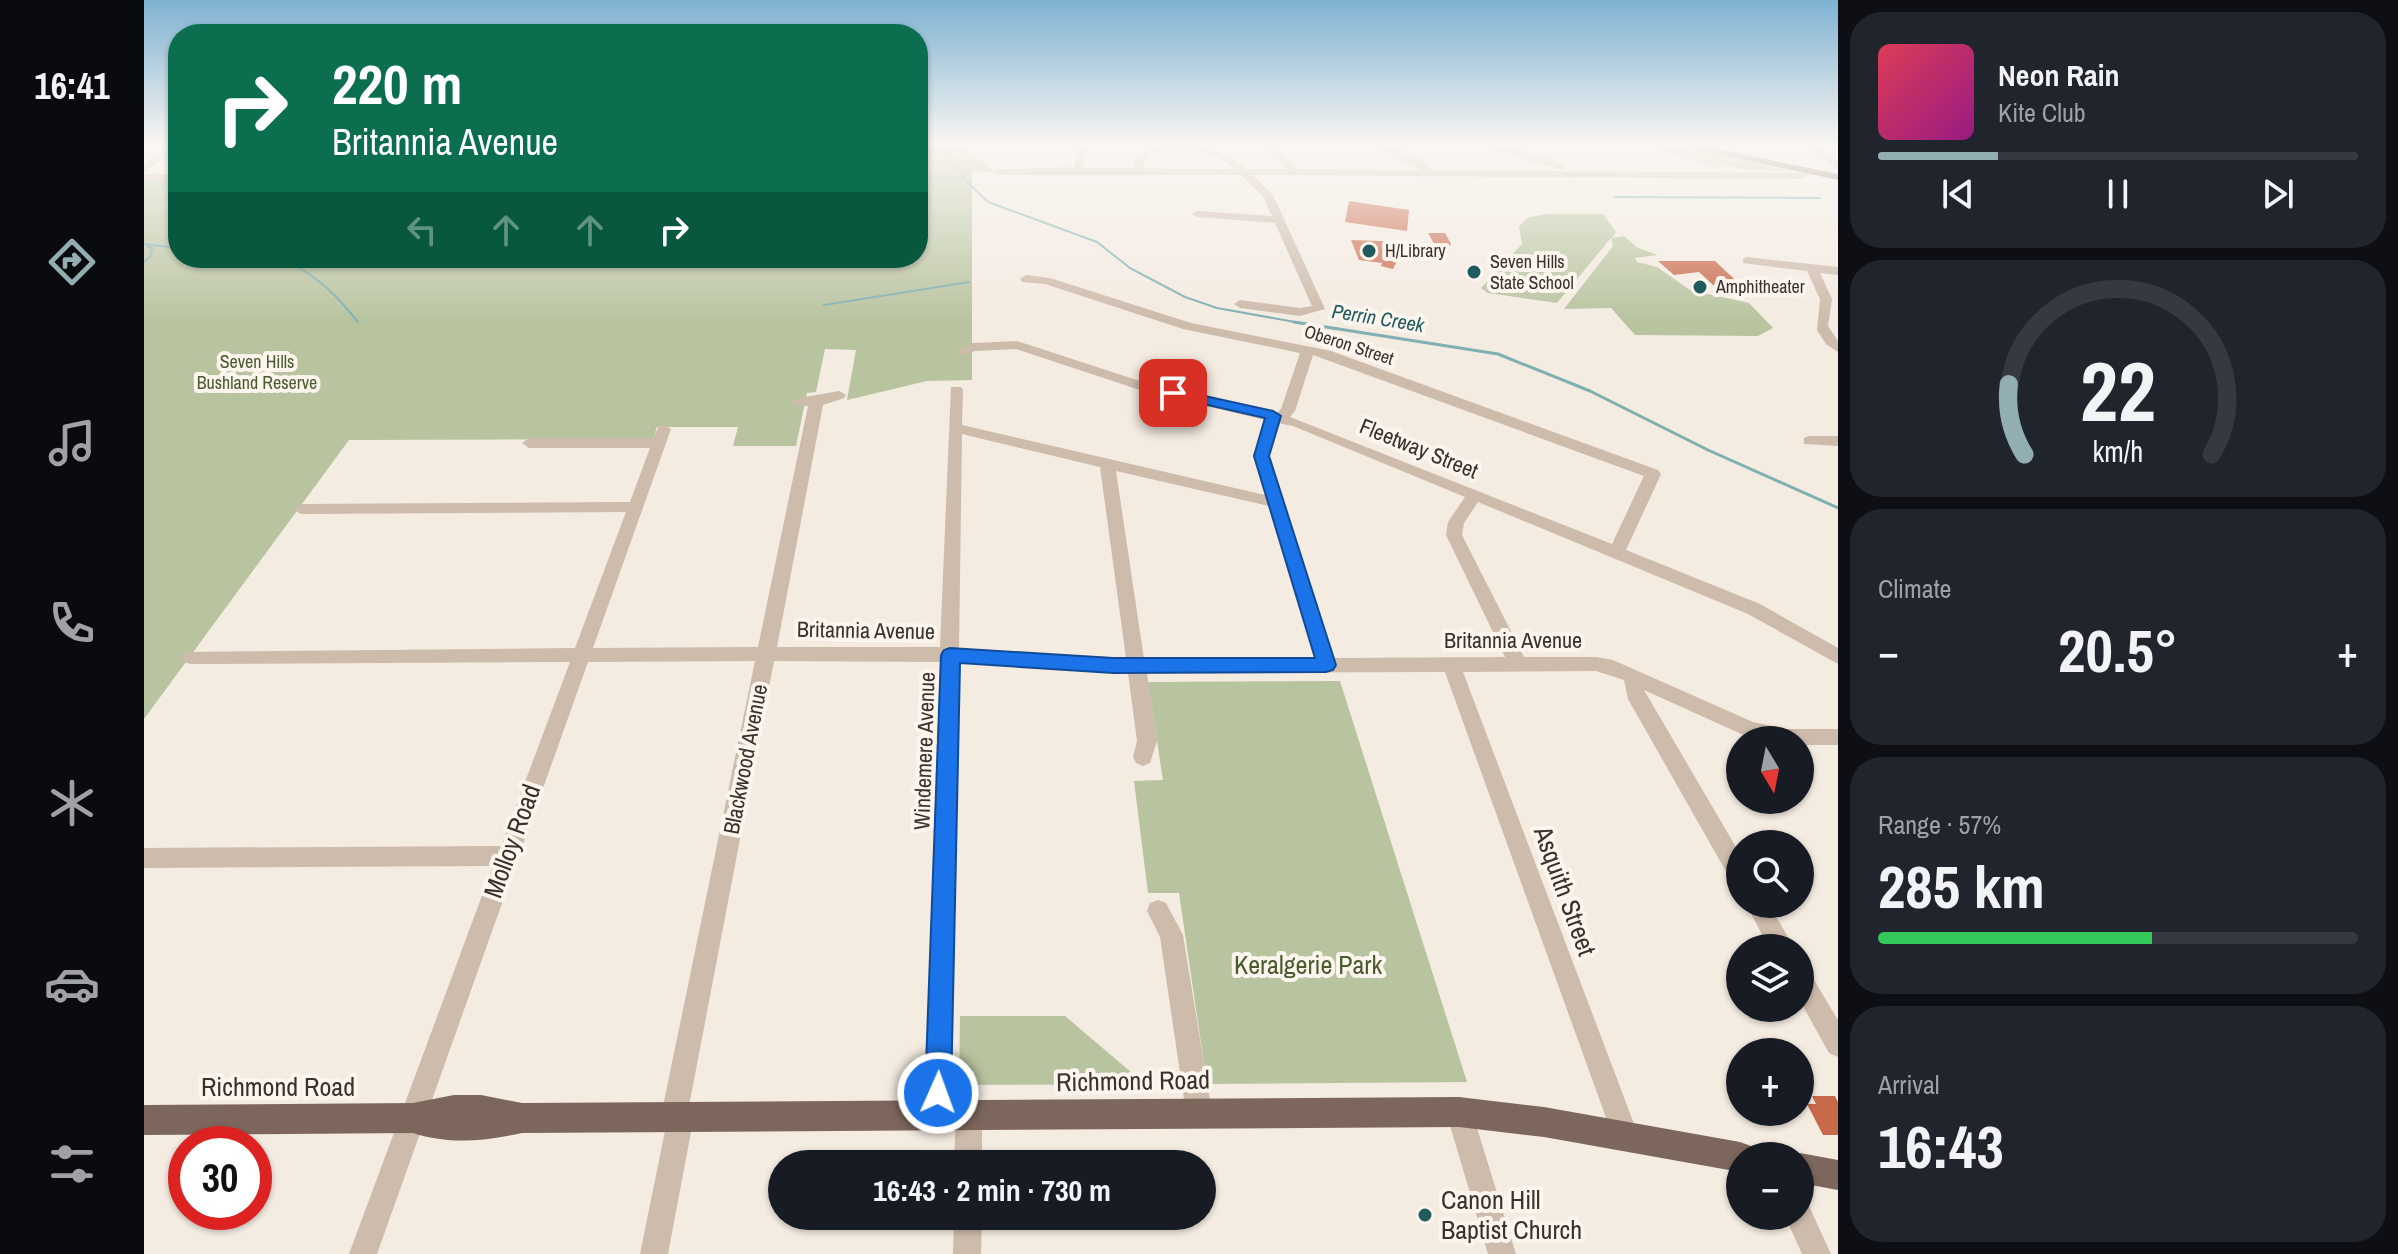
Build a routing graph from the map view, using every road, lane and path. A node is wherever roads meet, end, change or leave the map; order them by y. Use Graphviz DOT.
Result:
graph roads {
  1 [pos="1272,204"];
  2 [pos="1197,214"];
  3 [pos="1280,220"];
  4 [pos="1747,261"];
  5 [pos="1811,267"];
  6 [pos="1838,271"];
  7 [pos="1026,279"];
  8 [pos="1240,304"];
  9 [pos="1838,348"];
  10 [pos="1308,349"];
  11 [pos="963,351"];
  12 [pos="956,390"];
  13 [pos="839,395"];
  14 [pos="1277,416"];
  15 [pos="957,428"];
  16 [pos="1809,441"];
  17 [pos="1838,441"];
  18 [pos="529,443"];
  19 [pos="1107,464"];
  20 [pos="1475,495"];
  21 [pos="1274,501"];
  22 [pos="635,507"];
  23 [pos="301,509"];
  24 [pos="1616,553"];
  25 [pos="766,653"];
  26 [pos="583,654"];
  27 [pos="950,655"];
  28 [pos="191,657"];
  29 [pos="1838,657"];
  30 [pos="1451,664"];
  31 [pos="1518,664"];
  32 [pos="1326,665"];
  33 [pos="1136,666"];
  34 [pos="1633,676"];
  35 [pos="1838,737"];
  36 [pos="1143,757"];
  37 [pos="1726,851"];
  38 [pos="506,856"];
  39 [pos="144,858"];
  40 [pos="1158,911"];
  41 [pos="1814,1002"];
  42 [pos="1838,1044"];
  43 [pos="1459,1112"];
  44 [pos="1199,1113"];
  45 [pos="938,1115"];
  46 [pos="969,1115"];
  47 [pos="678,1116"];
  48 [pos="413,1118"];
  49 [pos="144,1120"];
  50 [pos="1626,1137"];
  51 [pos="968,1150"];
  52 [pos="1726,1155"];
  53 [pos="1814,1171"];
  54 [pos="1838,1175"];
  55 [pos="968,1230"];
  56 [pos="1806,1230"];
  57 [pos="363,1254"];
  58 [pos="654,1254"];
  59 [pos="967,1254"];
  60 [pos="1502,1254"];
  61 [pos="1817,1254"];
  1 -- 3 [label="street"];
  2 -- 3 [label="street"];
  3 -- 8 [label="street"];
  4 -- 5 [label="street"];
  5 -- 6 [label="street"];
  5 -- 9 [label="street"];
  7 -- 10 [label="street, Oberon Street"];
  10 -- 14 [label="street"];
  10 -- 24 [label="street, Oberon Street"];
  11 -- 14 [label="street, Fleetway Street"];
  12 -- 15 [label="street, Windemere Avenue"];
  13 -- 25 [label="street, Blackwood Avenue"];
  14 -- 20 [label="street, Fleetway Street"];
  14 -- 21 [label="street"];
  15 -- 19 [label="street"];
  15 -- 27 [label="street, Windemere Avenue"];
  16 -- 17 [label="street"];
  18 -- 22 [label="street, Molloy Road"];
  19 -- 21 [label="street"];
  19 -- 33 [label="street"];
  20 -- 24 [label="street, Fleetway Street"];
  20 -- 31 [label="street"];
  21 -- 32 [label="street"];
  22 -- 23 [label="street"];
  22 -- 26 [label="street, Molloy Road"];
  24 -- 29 [label="street, Fleetway Street"];
  25 -- 26 [label="street, Britannia Avenue"];
  25 -- 27 [label="street, Britannia Avenue"];
  25 -- 47 [label="street, Blackwood Avenue"];
  26 -- 28 [label="street, Britannia Avenue"];
  26 -- 38 [label="street, Molloy Road"];
  27 -- 33 [label="street, Britannia Avenue"];
  27 -- 45 [label="street, Windemere Avenue"];
  30 -- 31 [label="street, Britannia Avenue"];
  30 -- 32 [label="street, Britannia Avenue"];
  30 -- 50 [label="street, Asquith Street"];
  31 -- 34 [label="street, Britannia Avenue"];
  32 -- 33 [label="street, Britannia Avenue"];
  33 -- 36 [label="street"];
  34 -- 35 [label="street, Britannia Avenue"];
  34 -- 37 [label="street"];
  38 -- 39 [label="street"];
  38 -- 48 [label="street, Molloy Road"];
  40 -- 44 [label="street"];
  41 -- 42 [label="street"];
  43 -- 44 [label="main road, Richmond Road"];
  43 -- 50 [label="main road, Richmond Road"];
  43 -- 60 [label="street"];
  44 -- 46 [label="main road, Richmond Road"];
  45 -- 46 [label="main road, Richmond Road"];
  45 -- 47 [label="main road, Richmond Road"];
  46 -- 51 [label="street"];
  47 -- 48 [label="main road, Richmond Road"];
  47 -- 58 [label="street, Blackwood Avenue"];
  48 -- 49 [label="main road, Richmond Road"];
  48 -- 57 [label="street, Molloy Road"];
  50 -- 52 [label="main road, Richmond Road"];
  53 -- 54 [label="main road"];
  55 -- 59 [label="street"];
  56 -- 61 [label="street"];
}
